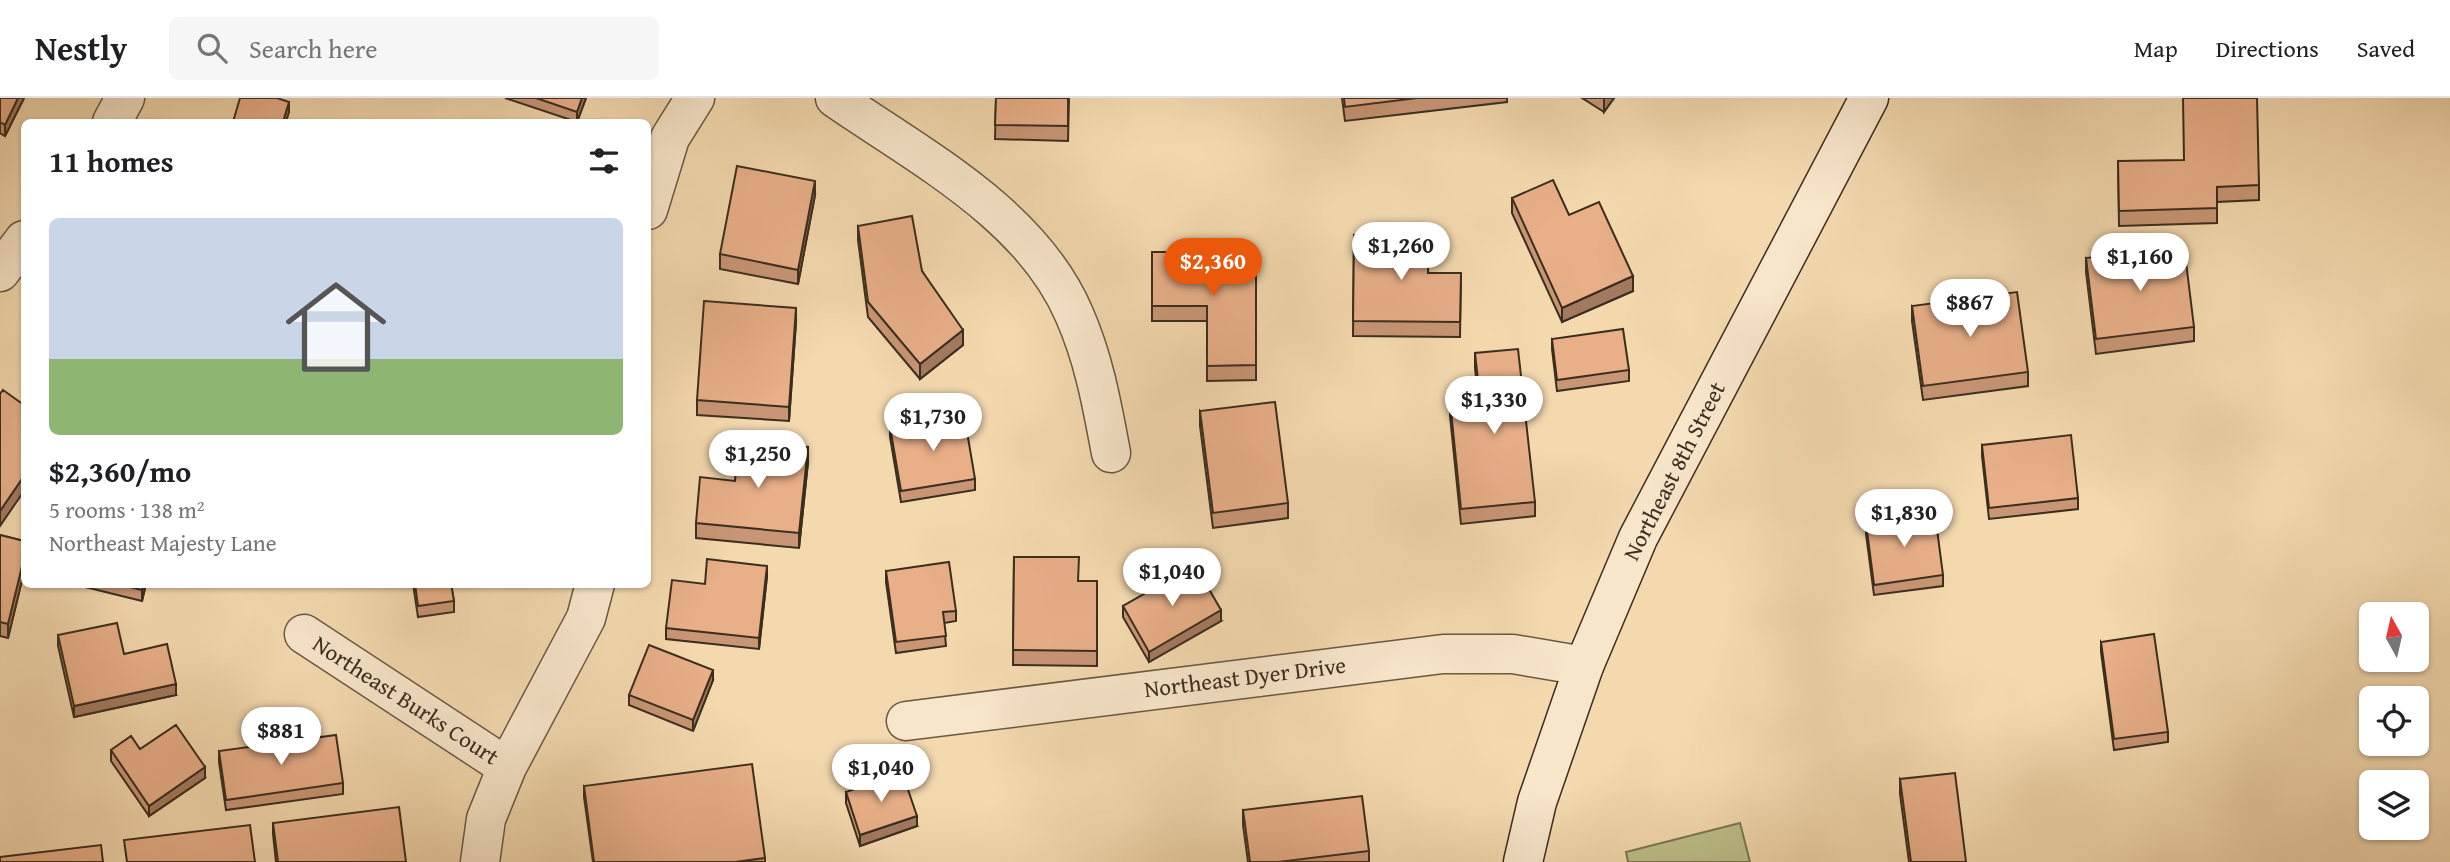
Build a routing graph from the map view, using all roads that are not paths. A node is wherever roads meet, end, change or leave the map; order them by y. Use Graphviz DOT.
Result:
graph roads {
  1 [pos="125,98"];
  2 [pos="695,98"];
  3 [pos="835,98"];
  4 [pos="1868,98"];
  5 [pos="114,119"];
  6 [pos="651,200"];
  7 [pos="21,244"];
  8 [pos="0,272"];
  9 [pos="1111,453"];
  10 [pos="595,588"];
  11 [pos="304,634"];
  12 [pos="1584,666"];
  13 [pos="906,721"];
  14 [pos="507,767"];
  15 [pos="480,862"];
  16 [pos="1523,862"];
  1 -- 5 [label="street"];
  2 -- 6 [label="street"];
  3 -- 9 [label="street"];
  4 -- 12 [label="street, Northeast 8th Street"];
  7 -- 8 [label="street"];
  10 -- 14 [label="street"];
  11 -- 14 [label="street, Northeast Burks Court"];
  12 -- 13 [label="street, Northeast Dyer Drive"];
  12 -- 16 [label="street, Northeast 8th Street"];
  14 -- 15 [label="street"];
}
